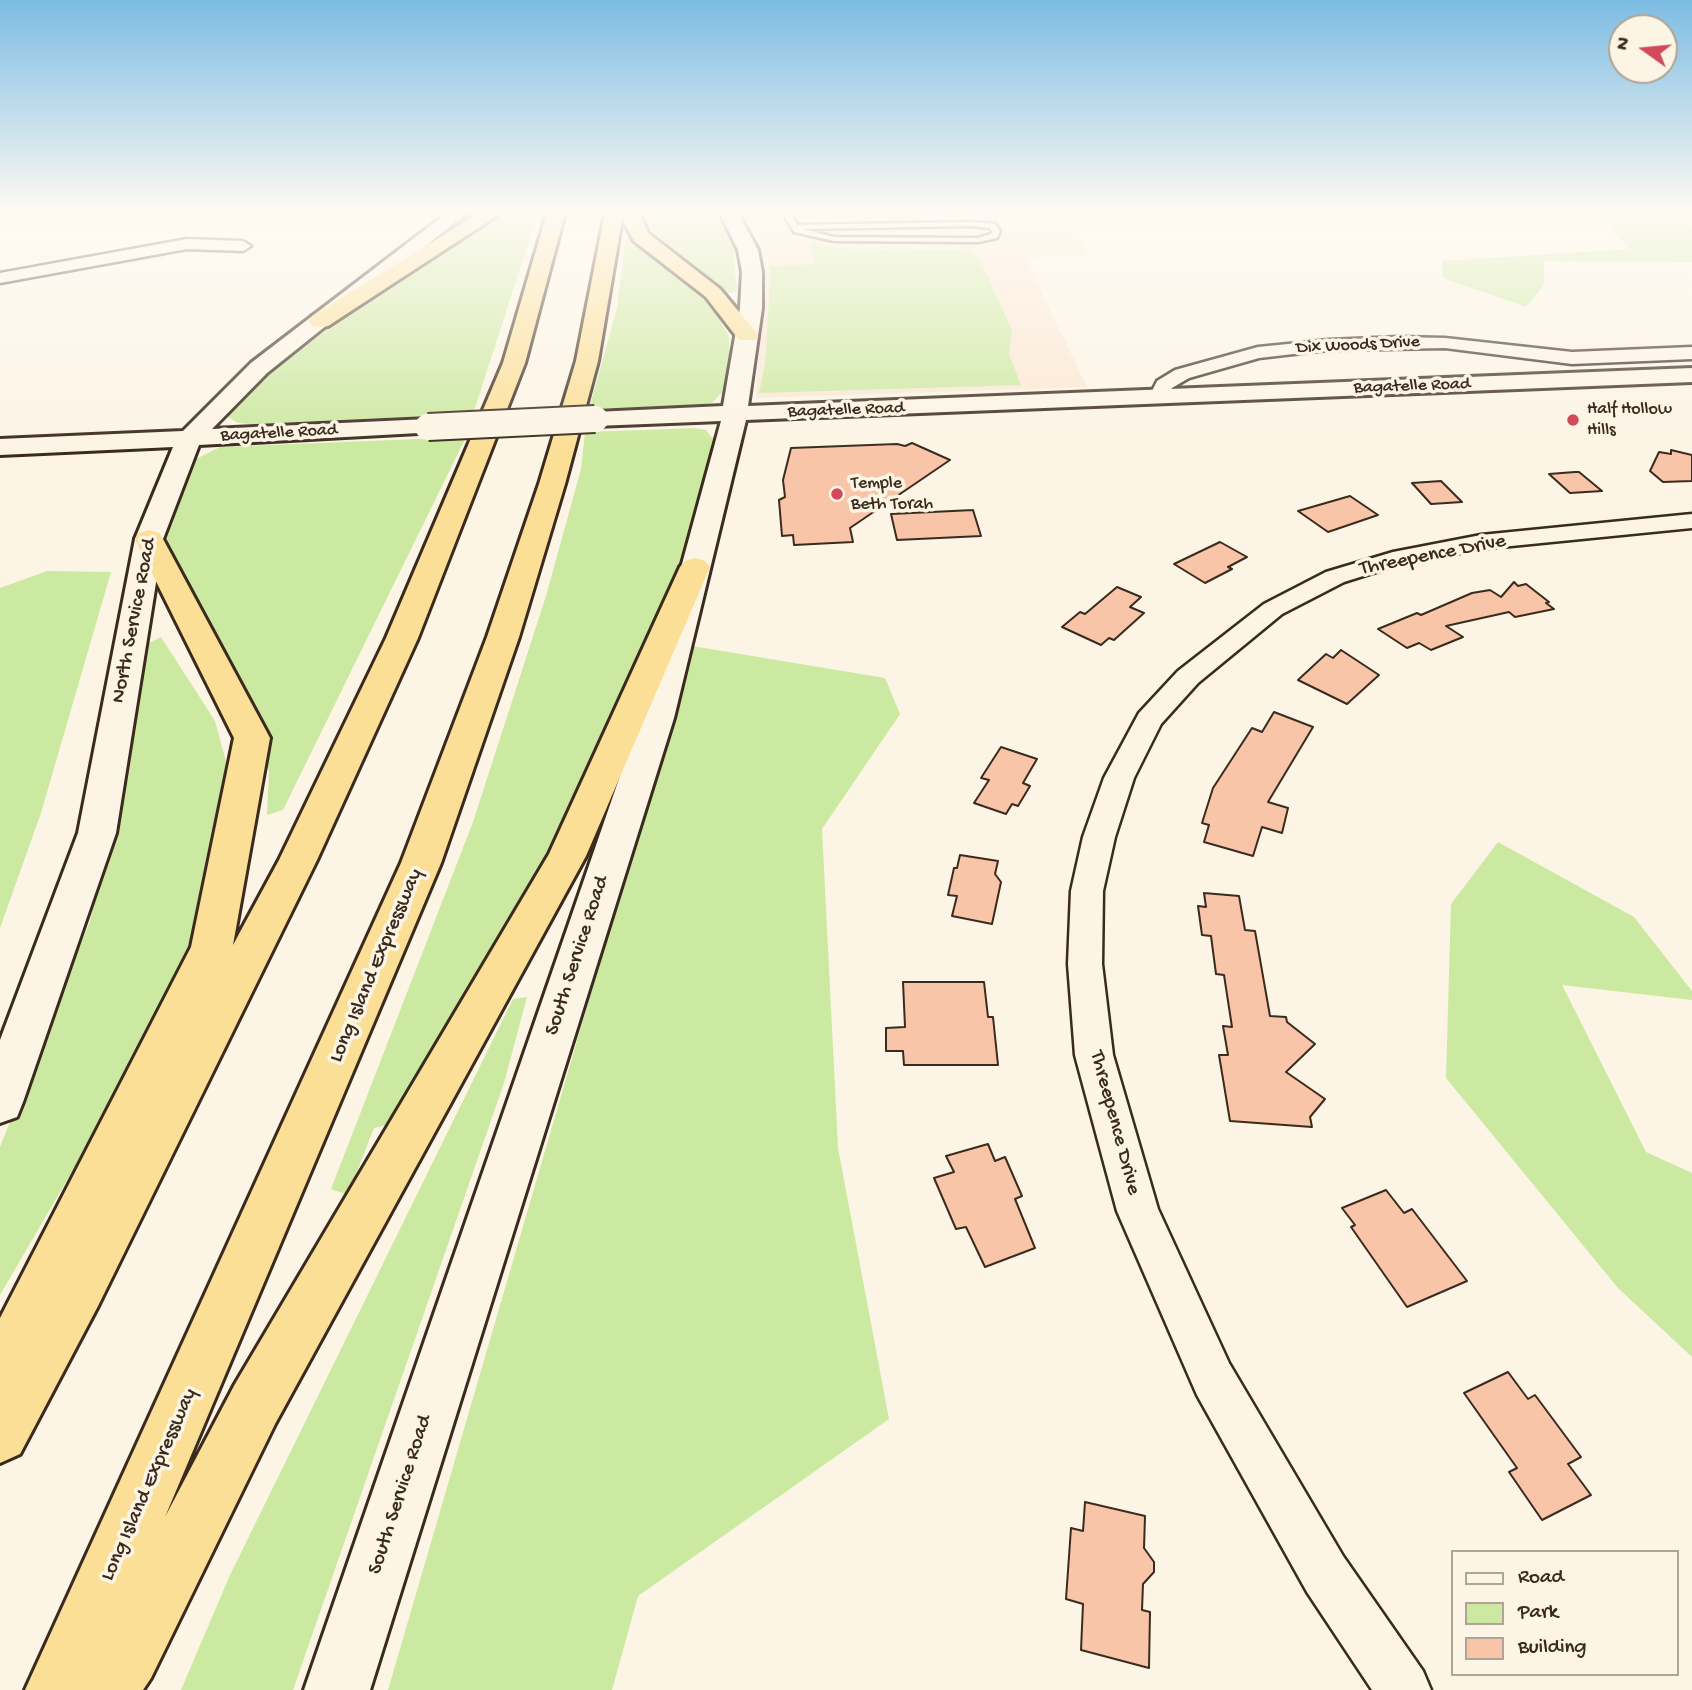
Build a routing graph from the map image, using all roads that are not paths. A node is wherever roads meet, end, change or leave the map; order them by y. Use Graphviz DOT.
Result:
graph roads {
  1 [pos="357,292"];
  2 [pos="366,292"];
  3 [pos="535,292"];
  4 [pos="601,292"];
  5 [pos="712,292"];
  6 [pos="750,292"];
  7 [pos="320,321"];
  8 [pos="747,335"];
  9 [pos="1692,353"];
  10 [pos="1572,358"];
  11 [pos="1692,375"];
  12 [pos="1597,379"];
  13 [pos="1159,397"];
  14 [pos="734,414"];
  15 [pos="189,439"];
  16 [pos="0,447"];
  17 [pos="1692,521"];
  18 [pos="149,539"];
  19 [pos="695,567"];
  20 [pos="0,1102"];
  21 [pos="0,1376"];
  22 [pos="0,1434"];
  23 [pos="58,1690"];
  24 [pos="105,1690"];
  25 [pos="337,1690"];
  26 [pos="1404,1690"];
  1 -- 7 [label="main road, North Service Road"];
  2 -- 7 [label="highway"];
  3 -- 22 [label="highway"];
  4 -- 23 [label="highway, Long Island Expressway"];
  5 -- 8 [label="highway"];
  6 -- 8 [label="main road, South Service Road"];
  7 -- 15 [label="main road, North Service Road"];
  8 -- 14 [label="main road, South Service Road"];
  9 -- 10 [label="street, Dix Woods Drive"];
  10 -- 12 [label="street"];
  10 -- 13 [label="street, Dix Woods Drive"];
  11 -- 12 [label="main road, Bagatelle Road"];
  12 -- 13 [label="main road, Bagatelle Road"];
  13 -- 14 [label="main road, Bagatelle Road"];
  14 -- 15 [label="main road, Bagatelle Road, bridge"];
  14 -- 19 [label="main road, South Service Road"];
  15 -- 16 [label="main road, Bagatelle Road"];
  15 -- 18 [label="main road, North Service Road"];
  17 -- 26 [label="street, Threepence Drive"];
  18 -- 20 [label="main road, North Service Road"];
  18 -- 21 [label="highway"];
  19 -- 24 [label="highway"];
  19 -- 25 [label="main road, South Service Road"];
}
